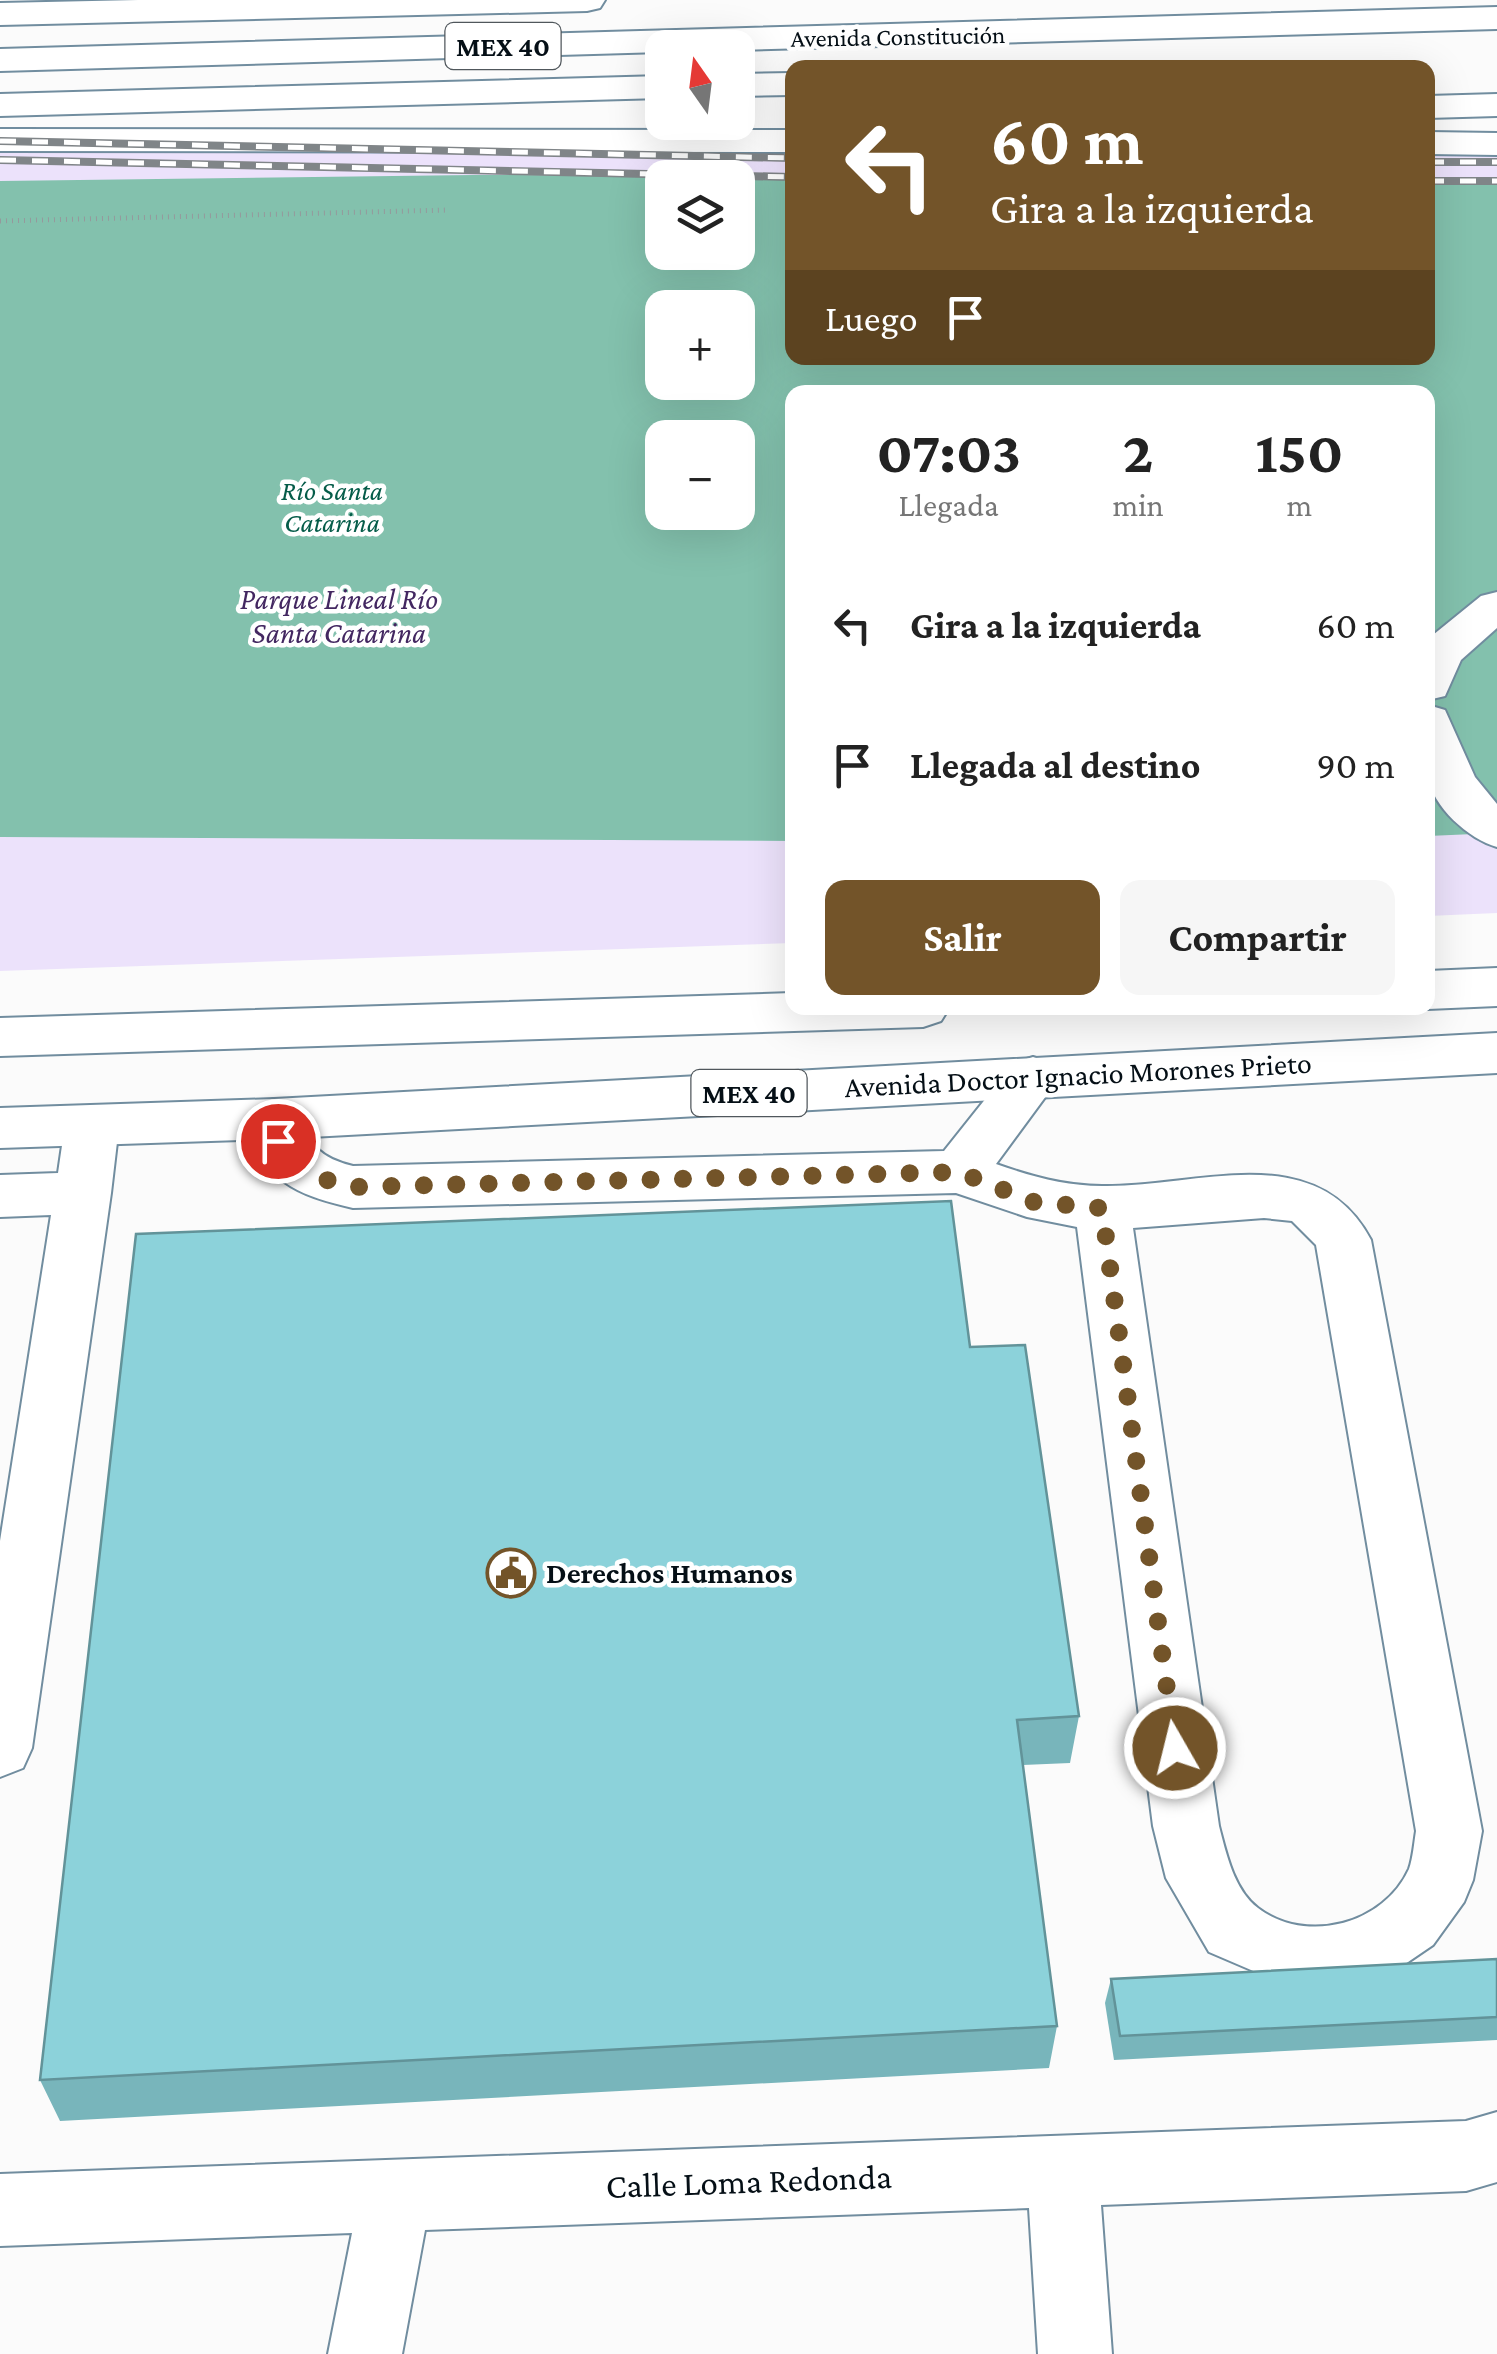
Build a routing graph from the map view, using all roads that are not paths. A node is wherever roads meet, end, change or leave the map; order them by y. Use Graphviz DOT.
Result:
graph roads {
  1 [pos="587,0"];
  2 [pos="439,2"];
  3 [pos="357,3"];
  4 [pos="232,4"];
  5 [pos="0,14"];
  6 [pos="1497,18"];
  7 [pos="0,60"];
  8 [pos="785,84"];
  9 [pos="755,85"];
  10 [pos="645,87"];
  11 [pos="206,100"];
  12 [pos="0,105"];
  13 [pos="1497,105"];
  14 [pos="1435,106"];
  15 [pos="645,108"];
  16 [pos="755,109"];
  17 [pos="785,109"];
  18 [pos="0,140"];
  19 [pos="785,141"];
  20 [pos="1435,144"];
  21 [pos="1497,144"];
  22 [pos="1497,606"];
  23 [pos="1435,664"];
  24 [pos="1435,746"];
  25 [pos="1497,830"];
  26 [pos="1497,987"];
  27 [pos="1435,990"];
  28 [pos="785,1012"];
  29 [pos="0,1038"];
  30 [pos="1497,1052"];
  31 [pos="1034,1077"];
  32 [pos="274,1120"];
  33 [pos="92,1125"];
  34 [pos="0,1128"];
  35 [pos="959,1172"];
  36 [pos="83,1193"];
  37 [pos="0,1196"];
  38 [pos="1102,1208"];
  39 [pos="17,1510"];
  40 [pos="1,1737"];
  41 [pos="1497,2147"];
  42 [pos="1062,2169"];
  43 [pos="396,2195"];
  44 [pos="0,2210"];
  45 [pos="365,2354"];
  46 [pos="1075,2354"];
  1 -- 2 [label="main road"];
  2 -- 3 [label="main road"];
  3 -- 4 [label="main road"];
  4 -- 5 [label="main road"];
  6 -- 7 [label="main road, Avenida Constitución / MEX 40"];
  8 -- 9 [label="main road, Avenida Constitución"];
  10 -- 11 [label="main road"];
  11 -- 12 [label="main road"];
  11 -- 15 [label="main road"];
  13 -- 14 [label="main road"];
  16 -- 17 [label="main road"];
  18 -- 19 [label="main road"];
  20 -- 21 [label="main road"];
  22 -- 23 [label="main road"];
  24 -- 25 [label="main road"];
  26 -- 27 [label="main road"];
  28 -- 29 [label="main road"];
  30 -- 31 [label="main road, Avenida Doctor Ignacio Morones Prieto / MEX 40"];
  31 -- 32 [label="main road, Avenida Doctor Ignacio Morones Prieto / MEX 40"];
  31 -- 35 [label="main road"];
  32 -- 33 [label="main road, Avenida Doctor Ignacio Morones Prieto / MEX 40"];
  32 -- 35 [label="main road"];
  33 -- 34 [label="main road, Avenida Doctor Ignacio Morones Prieto / MEX 40"];
  33 -- 36 [label="main road"];
  35 -- 38 [label="main road"];
  36 -- 37 [label="main road"];
  36 -- 39 [label="main road"];
  38 -- 38 [label="main road"];
  39 -- 40 [label="main road"];
  41 -- 42 [label="main road, Calle Loma Redonda"];
  42 -- 43 [label="main road, Calle Loma Redonda"];
  42 -- 46 [label="main road"];
  43 -- 44 [label="main road, Calle Loma Redonda"];
  43 -- 45 [label="main road"];
}
